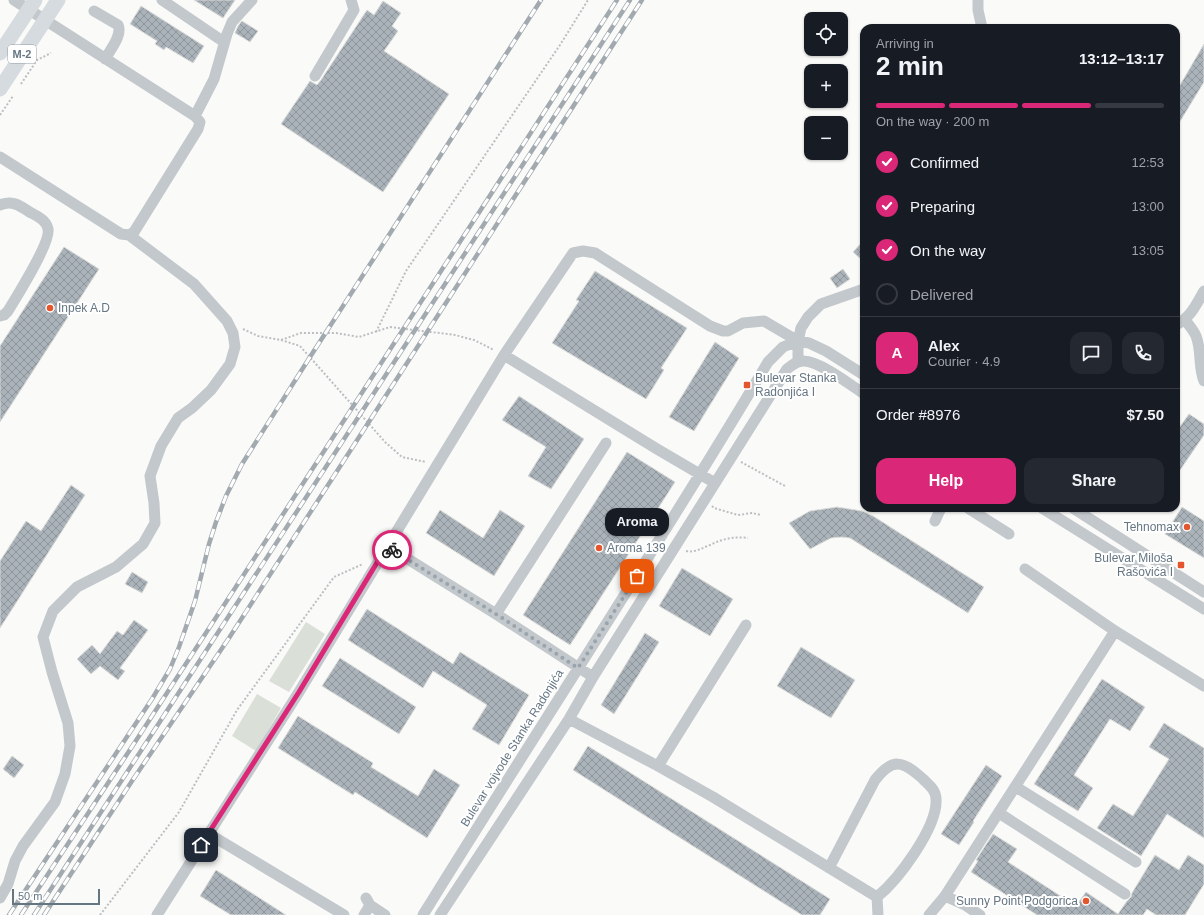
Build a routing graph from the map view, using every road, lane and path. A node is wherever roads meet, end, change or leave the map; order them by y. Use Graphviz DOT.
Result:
graph roads {
  1 [pos="14,0"];
  2 [pos="58,0"];
  3 [pos="162,0"];
  4 [pos="252,0"];
  5 [pos="351,0"];
  6 [pos="588,0"];
  7 [pos="978,0"];
  8 [pos="32,5"];
  9 [pos="94,11"];
  10 [pos="45,20"];
  11 [pos="981,24"];
  12 [pos="224,42"];
  13 [pos="51,53"];
  14 [pos="0,54"];
  15 [pos="105,59"];
  16 [pos="314,76"];
  17 [pos="20,84"];
  18 [pos="0,89"];
  19 [pos="16,90"];
  20 [pos="0,115"];
  21 [pos="195,116"];
  22 [pos="0,157"];
  23 [pos="0,205"];
  24 [pos="129,235"];
  25 [pos="860,290"];
  26 [pos="1204,290"];
  27 [pos="0,316"];
  28 [pos="227,321"];
  29 [pos="1180,323"];
  30 [pos="376,332"];
  31 [pos="281,340"];
  32 [pos="798,341"];
  33 [pos="504,355"];
  34 [pos="798,362"];
  35 [pos="860,372"];
  36 [pos="1204,381"];
  37 [pos="860,392"];
  38 [pos="606,443"];
  39 [pos="732,457"];
  40 [pos="439,461"];
  41 [pos="700,474"];
  42 [pos="715,483"];
  43 [pos="785,486"];
  44 [pos="705,500"];
  45 [pos="939,512"];
  46 [pos="974,512"];
  47 [pos="1048,512"];
  48 [pos="1079,512"];
  49 [pos="761,515"];
  50 [pos="935,521"];
  51 [pos="1009,534"];
  52 [pos="748,538"];
  53 [pos="387,546"];
  54 [pos="676,547"];
  55 [pos="376,565"];
  56 [pos="1025,569"];
  57 [pos="1204,592"];
  58 [pos="1204,609"];
  59 [pos="496,614"];
  60 [pos="746,625"];
  61 [pos="1116,631"];
  62 [pos="578,668"];
  63 [pos="593,677"];
  64 [pos="1204,686"];
  65 [pos="568,719"];
  66 [pos="658,766"];
  67 [pos="1016,787"];
  68 [pos="999,813"];
  69 [pos="209,834"];
  70 [pos="1136,862"];
  71 [pos="829,868"];
  72 [pos="1125,894"];
  73 [pos="945,896"];
  74 [pos="878,897"];
  75 [pos="0,898"];
  76 [pos="100,915"];
  77 [pos="157,915"];
  78 [pos="342,915"];
  79 [pos="364,915"];
  80 [pos="385,915"];
  81 [pos="422,915"];
  82 [pos="440,915"];
  83 [pos="878,915"];
  84 [pos="929,915"];
  85 [pos="980,915"];
  1 -- 8 [label="street"];
  2 -- 10 [label="main road, M-2"];
  3 -- 12 [label="street"];
  4 -- 12 [label="street"];
  5 -- 16 [label="street"];
  6 -- 30 [label="path"];
  7 -- 11 [label="street"];
  8 -- 10 [label="street"];
  8 -- 14 [label="main road, M-2"];
  9 -- 15 [label="street"];
  10 -- 15 [label="street"];
  10 -- 18 [label="main road, M-2"];
  12 -- 21 [label="street"];
  13 -- 17 [label="path"];
  15 -- 21 [label="street"];
  19 -- 20 [label="path"];
  21 -- 24 [label="street"];
  22 -- 24 [label="street"];
  23 -- 27 [label="street"];
  24 -- 28 [label="street"];
  25 -- 32 [label="street"];
  26 -- 29 [label="street"];
  28 -- 31 [label="path"];
  28 -- 75 [label="street"];
  29 -- 36 [label="street"];
  30 -- 31 [label="path"];
  30 -- 33 [label="path"];
  31 -- 40 [label="path"];
  32 -- 33 [label="street"];
  32 -- 34 [label="street"];
  32 -- 35 [label="street"];
  32 -- 41 [label="street, Bulevar vojvode Stanka Radonjića"];
  33 -- 40 [label="street"];
  33 -- 41 [label="street"];
  34 -- 37 [label="street"];
  34 -- 39 [label="street"];
  38 -- 59 [label="street"];
  39 -- 42 [label="street"];
  39 -- 43 [label="path"];
  40 -- 53 [label="street"];
  41 -- 42 [label="street"];
  41 -- 62 [label="street, Bulevar vojvode Stanka Radonjića"];
  42 -- 44 [label="street"];
  44 -- 49 [label="path"];
  44 -- 54 [label="street"];
  45 -- 50 [label="street"];
  46 -- 51 [label="street"];
  47 -- 58 [label="street"];
  48 -- 57 [label="street"];
  52 -- 54 [label="path"];
  53 -- 55 [label="street"];
  53 -- 59 [label="street"];
  54 -- 63 [label="street"];
  55 -- 69 [label="street"];
  55 -- 76 [label="path"];
  56 -- 61 [label="street"];
  59 -- 62 [label="street"];
  60 -- 66 [label="street"];
  61 -- 64 [label="street"];
  61 -- 67 [label="street"];
  62 -- 63 [label="street"];
  62 -- 81 [label="street, Bulevar vojvode Stanka Radonjića"];
  63 -- 65 [label="street"];
  65 -- 66 [label="street"];
  65 -- 82 [label="street"];
  66 -- 71 [label="street"];
  67 -- 68 [label="street"];
  67 -- 70 [label="street"];
  68 -- 72 [label="street"];
  68 -- 73 [label="street"];
  69 -- 77 [label="street"];
  69 -- 78 [label="street"];
  71 -- 74 [label="street"];
  71 -- 74 [label="street"];
  73 -- 84 [label="street"];
  73 -- 85 [label="street"];
  74 -- 83 [label="street"];
  79 -- 80 [label="street"];
}
